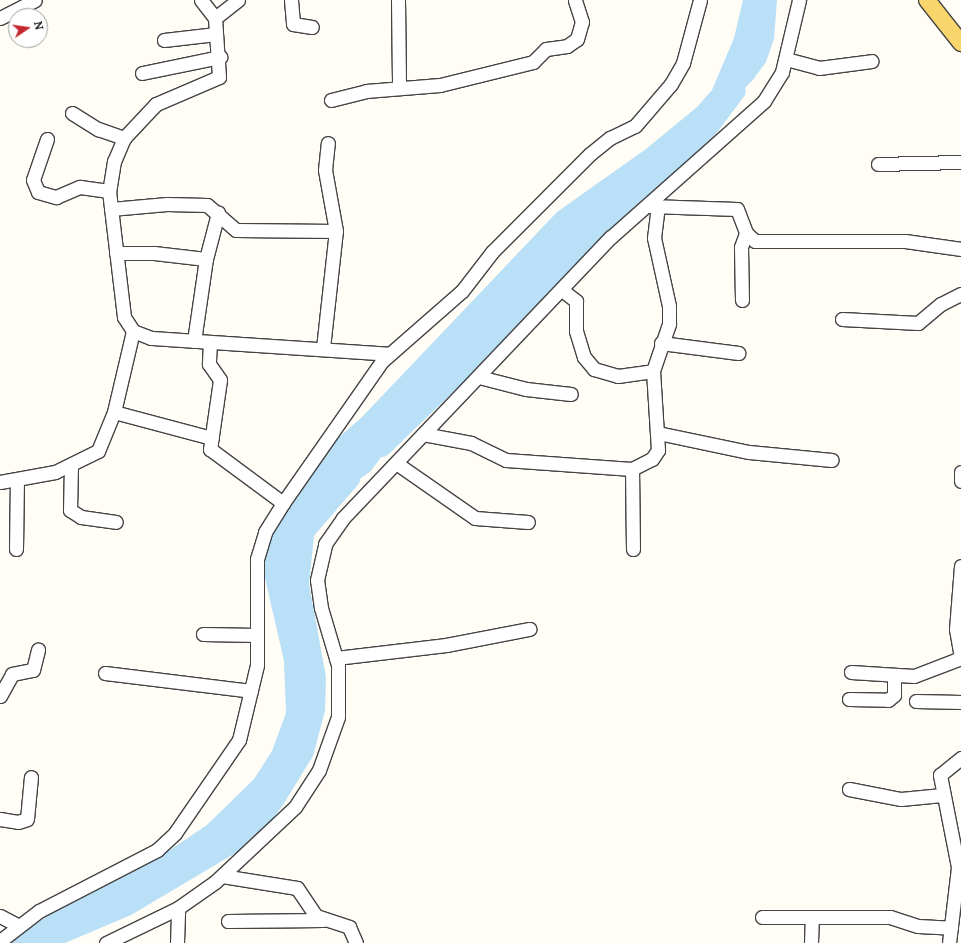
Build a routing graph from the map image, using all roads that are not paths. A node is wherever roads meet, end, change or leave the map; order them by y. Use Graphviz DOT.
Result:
graph roads {
  1 [pos="34,0"];
  2 [pos="201,0"];
  3 [pos="238,0"];
  4 [pos="292,0"];
  5 [pos="398,0"];
  6 [pos="575,0"];
  7 [pos="700,0"];
  8 [pos="799,0"];
  9 [pos="927,0"];
  10 [pos="0,18"];
  11 [pos="215,18"];
  12 [pos="312,27"];
  13 [pos="216,34"];
  14 [pos="164,40"];
  15 [pos="961,43"];
  16 [pos="220,57"];
  17 [pos="786,59"];
  18 [pos="872,61"];
  19 [pos="142,73"];
  20 [pos="399,87"];
  21 [pos="331,100"];
  22 [pos="72,113"];
  23 [pos="124,138"];
  24 [pos="47,139"];
  25 [pos="328,143"];
  26 [pos="961,162"];
  27 [pos="878,164"];
  28 [pos="109,191"];
  29 [pos="652,206"];
  30 [pos="111,209"];
  31 [pos="218,213"];
  32 [pos="336,231"];
  33 [pos="746,233"];
  34 [pos="961,249"];
  35 [pos="116,253"];
  36 [pos="206,259"];
  37 [pos="562,290"];
  38 [pos="961,294"];
  39 [pos="742,300"];
  40 [pos="842,319"];
  41 [pos="133,331"];
  42 [pos="194,341"];
  43 [pos="210,342"];
  44 [pos="661,343"];
  45 [pos="323,348"];
  46 [pos="738,353"];
  47 [pos="390,354"];
  48 [pos="653,370"];
  49 [pos="479,377"];
  50 [pos="571,394"];
  51 [pos="114,412"];
  52 [pos="658,433"];
  53 [pos="423,434"];
  54 [pos="212,438"];
  55 [pos="832,460"];
  56 [pos="396,464"];
  57 [pos="71,466"];
  58 [pos="632,469"];
  59 [pos="961,472"];
  60 [pos="16,480"];
  61 [pos="961,481"];
  62 [pos="0,482"];
  63 [pos="283,503"];
  64 [pos="116,522"];
  65 [pos="528,522"];
  66 [pos="16,549"];
  67 [pos="633,549"];
  68 [pos="961,566"];
  69 [pos="529,629"];
  70 [pos="203,634"];
  71 [pos="257,635"];
  72 [pos="38,650"];
  73 [pos="961,657"];
  74 [pos="336,658"];
  75 [pos="851,672"];
  76 [pos="105,673"];
  77 [pos="894,675"];
  78 [pos="251,691"];
  79 [pos="0,696"];
  80 [pos="849,699"];
  81 [pos="916,701"];
  82 [pos="961,702"];
  83 [pos="961,758"];
  84 [pos="31,777"];
  85 [pos="849,789"];
  86 [pos="942,795"];
  87 [pos="0,819"];
  88 [pos="222,876"];
  89 [pos="178,908"];
  90 [pos="0,916"];
  91 [pos="762,917"];
  92 [pos="812,917"];
  93 [pos="323,920"];
  94 [pos="228,921"];
  95 [pos="19,926"];
  96 [pos="951,928"];
  97 [pos="0,941"];
  98 [pos="106,943"];
  99 [pos="177,943"];
  100 [pos="356,943"];
  101 [pos="811,943"];
  102 [pos="949,943"];
  1 -- 10 [label="street"];
  2 -- 11 [label="street"];
  3 -- 11 [label="street"];
  4 -- 12 [label="street"];
  5 -- 20 [label="street"];
  6 -- 20 [label="street"];
  7 -- 47 [label="street"];
  8 -- 17 [label="street"];
  9 -- 15 [label="main road"];
  11 -- 13 [label="street"];
  13 -- 14 [label="street"];
  13 -- 16 [label="street"];
  16 -- 19 [label="street"];
  16 -- 23 [label="street"];
  17 -- 18 [label="street"];
  17 -- 29 [label="street"];
  20 -- 21 [label="street"];
  22 -- 23 [label="street"];
  23 -- 28 [label="street"];
  24 -- 28 [label="street"];
  25 -- 32 [label="street"];
  26 -- 27 [label="street"];
  28 -- 30 [label="street"];
  29 -- 33 [label="street"];
  29 -- 37 [label="street"];
  29 -- 44 [label="street"];
  30 -- 31 [label="street"];
  30 -- 35 [label="street"];
  31 -- 32 [label="street"];
  31 -- 36 [label="street"];
  32 -- 45 [label="street"];
  33 -- 34 [label="street"];
  33 -- 39 [label="street"];
  35 -- 36 [label="street"];
  35 -- 41 [label="street"];
  36 -- 42 [label="street"];
  37 -- 48 [label="street"];
  37 -- 49 [label="street"];
  38 -- 40 [label="street"];
  41 -- 42 [label="street"];
  41 -- 51 [label="street"];
  42 -- 43 [label="street"];
  43 -- 45 [label="street"];
  43 -- 54 [label="street"];
  44 -- 46 [label="street"];
  44 -- 48 [label="street"];
  45 -- 47 [label="street"];
  47 -- 63 [label="street"];
  48 -- 52 [label="street"];
  49 -- 50 [label="street"];
  49 -- 53 [label="street"];
  51 -- 54 [label="street"];
  51 -- 57 [label="street"];
  52 -- 55 [label="street"];
  52 -- 58 [label="street"];
  53 -- 56 [label="street"];
  53 -- 58 [label="street"];
  54 -- 63 [label="street"];
  56 -- 65 [label="street"];
  56 -- 74 [label="street"];
  57 -- 60 [label="street"];
  57 -- 64 [label="street"];
  58 -- 67 [label="street"];
  59 -- 61 [label="street"];
  60 -- 62 [label="street"];
  60 -- 66 [label="street"];
  63 -- 71 [label="street"];
  68 -- 73 [label="street"];
  69 -- 74 [label="street"];
  70 -- 71 [label="street"];
  71 -- 78 [label="street"];
  72 -- 79 [label="street"];
  73 -- 77 [label="street"];
  74 -- 88 [label="street"];
  75 -- 77 [label="street"];
  76 -- 78 [label="street"];
  77 -- 80 [label="street"];
  78 -- 95 [label="street"];
  81 -- 82 [label="street"];
  83 -- 86 [label="street"];
  84 -- 87 [label="street"];
  85 -- 86 [label="street"];
  86 -- 96 [label="street"];
  88 -- 89 [label="street"];
  88 -- 93 [label="street"];
  89 -- 98 [label="street"];
  89 -- 99 [label="street"];
  90 -- 95 [label="street"];
  91 -- 92 [label="street"];
  92 -- 96 [label="street"];
  92 -- 101 [label="street"];
  93 -- 94 [label="street"];
  93 -- 100 [label="street"];
  95 -- 97 [label="street"];
  96 -- 102 [label="street"];
}
